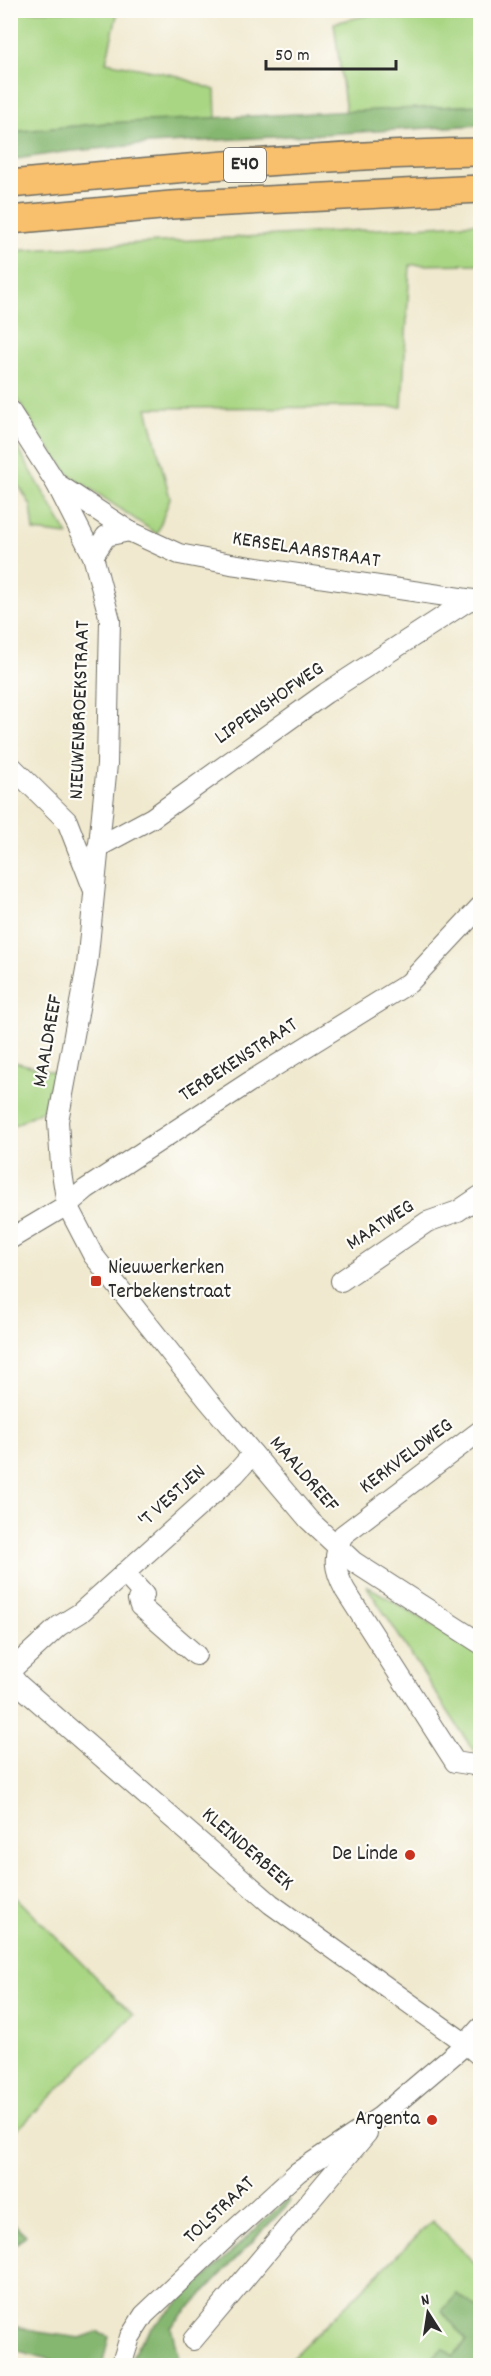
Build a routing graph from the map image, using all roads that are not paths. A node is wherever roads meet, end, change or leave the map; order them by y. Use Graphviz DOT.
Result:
graph roads {
  1 [pos="480,152"];
  2 [pos="10,184"];
  3 [pos="480,189"];
  4 [pos="10,220"];
  5 [pos="10,411"];
  6 [pos="56,483"];
  7 [pos="129,531"];
  8 [pos="93,556"];
  9 [pos="475,601"];
  10 [pos="10,765"];
  11 [pos="98,847"];
  12 [pos="94,891"];
  13 [pos="480,907"];
  14 [pos="480,1196"];
  15 [pos="67,1205"];
  16 [pos="10,1239"];
  17 [pos="341,1281"];
  18 [pos="480,1431"];
  19 [pos="253,1454"];
  20 [pos="337,1546"];
  21 [pos="124,1573"];
  22 [pos="480,1643"];
  23 [pos="196,1655"];
  24 [pos="10,1673"];
  25 [pos="480,1770"];
  26 [pos="480,2028"];
  27 [pos="473,2050"];
  28 [pos="380,2117"];
  29 [pos="193,2340"];
  30 [pos="122,2360"];
  1 -- 2 [label="highway, E40"];
  3 -- 4 [label="highway, E40"];
  5 -- 6 [label="street, NIEUWENBROEKSTRAAT"];
  6 -- 7 [label="street, KERSELAARSTRAAT"];
  6 -- 8 [label="street, NIEUWENBROEKSTRAAT"];
  7 -- 8 [label="street"];
  7 -- 9 [label="street, KERSELAARSTRAAT"];
  8 -- 11 [label="street, NIEUWENBROEKSTRAAT"];
  9 -- 11 [label="street, LIPPENSHOFWEG"];
  10 -- 12 [label="street, MAALDREEF"];
  11 -- 12 [label="street, NIEUWENBROEKSTRAAT"];
  12 -- 15 [label="street, MAALDREEF"];
  13 -- 15 [label="street, TERBEKENSTRAAT"];
  14 -- 17 [label="street, MAATWEG"];
  15 -- 16 [label="street, TERBEKENSTRAAT"];
  15 -- 19 [label="street, MAALDREEF"];
  18 -- 20 [label="street, KERKVELDWEG"];
  19 -- 20 [label="street, MAALDREEF"];
  19 -- 21 [label="street, 'T VESTJEN"];
  20 -- 22 [label="street, MAALDREEF"];
  20 -- 25 [label="street, MAALDREEF"];
  21 -- 23 [label="street"];
  21 -- 24 [label="street, 'T VESTJEN"];
  24 -- 27 [label="street, KLEINDERBEEK"];
  26 -- 27 [label="street, TOLSTRAAT"];
  27 -- 28 [label="street, TOLSTRAAT"];
  28 -- 29 [label="street, TOLSTRAAT"];
  28 -- 30 [label="street, TOLSTRAAT"];
}
